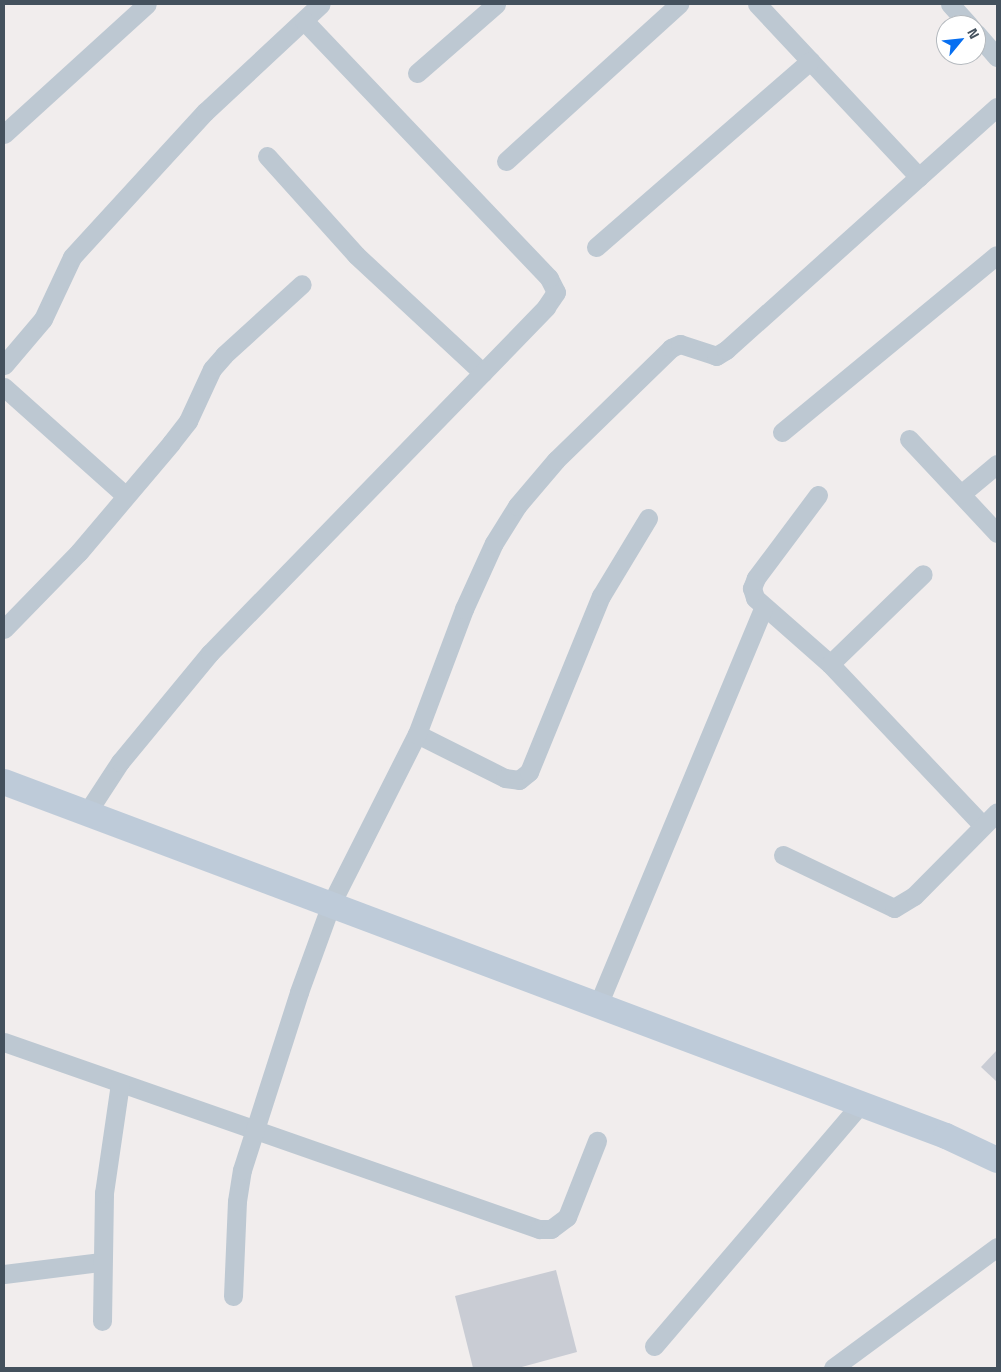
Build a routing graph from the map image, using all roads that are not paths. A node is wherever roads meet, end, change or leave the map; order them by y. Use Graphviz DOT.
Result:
graph roads {
  1 [pos="146,4"];
  2 [pos="321,4"];
  3 [pos="496,4"];
  4 [pos="679,4"];
  5 [pos="756,4"];
  6 [pos="950,4"];
  7 [pos="959,15"];
  8 [pos="304,21"];
  9 [pos="986,44"];
  10 [pos="997,57"];
  11 [pos="810,61"];
  12 [pos="417,73"];
  13 [pos="997,107"];
  14 [pos="4,134"];
  15 [pos="267,156"];
  16 [pos="506,161"];
  17 [pos="919,177"];
  18 [pos="596,247"];
  19 [pos="997,255"];
  20 [pos="302,284"];
  21 [pos="4,365"];
  22 [pos="483,373"];
  23 [pos="4,387"];
  24 [pos="782,432"];
  25 [pos="909,439"];
  26 [pos="997,464"];
  27 [pos="961,494"];
  28 [pos="818,495"];
  29 [pos="125,496"];
  30 [pos="648,518"];
  31 [pos="997,533"];
  32 [pos="923,574"];
  33 [pos="764,607"];
  34 [pos="4,629"];
  35 [pos="830,664"];
  36 [pos="417,734"];
  37 [pos="4,782"];
  38 [pos="88,811"];
  39 [pos="997,812"];
  40 [pos="982,825"];
  41 [pos="783,855"];
  42 [pos="331,904"];
  43 [pos="598,1005"];
  44 [pos="4,1042"];
  45 [pos="120,1083"];
  46 [pos="861,1104"];
  47 [pos="256,1132"];
  48 [pos="597,1141"];
  49 [pos="997,1160"];
  50 [pos="997,1247"];
  51 [pos="101,1262"];
  52 [pos="4,1274"];
  53 [pos="233,1296"];
  54 [pos="102,1320"];
  55 [pos="654,1346"];
  56 [pos="832,1368"];
  1 -- 14 [label="street"];
  2 -- 8 [label="street"];
  3 -- 12 [label="street"];
  4 -- 16 [label="street"];
  5 -- 11 [label="street"];
  6 -- 7 [label="street"];
  8 -- 21 [label="street"];
  8 -- 22 [label="street"];
  9 -- 10 [label="street"];
  11 -- 17 [label="street"];
  11 -- 18 [label="street"];
  13 -- 17 [label="street"];
  15 -- 22 [label="street"];
  17 -- 36 [label="street"];
  19 -- 24 [label="street"];
  20 -- 29 [label="street"];
  22 -- 38 [label="street"];
  23 -- 29 [label="street"];
  25 -- 27 [label="street"];
  26 -- 27 [label="street"];
  27 -- 31 [label="street"];
  28 -- 33 [label="street"];
  29 -- 34 [label="street"];
  30 -- 36 [label="street"];
  32 -- 35 [label="street"];
  33 -- 35 [label="street"];
  33 -- 43 [label="street"];
  35 -- 40 [label="street"];
  36 -- 42 [label="street"];
  37 -- 38 [label="street"];
  38 -- 42 [label="street"];
  39 -- 40 [label="street"];
  40 -- 41 [label="street"];
  42 -- 43 [label="street"];
  42 -- 47 [label="street"];
  43 -- 46 [label="street"];
  44 -- 45 [label="street"];
  45 -- 47 [label="street"];
  45 -- 51 [label="street"];
  46 -- 49 [label="street"];
  46 -- 55 [label="street"];
  47 -- 48 [label="street"];
  47 -- 53 [label="street"];
  50 -- 56 [label="street"];
  51 -- 52 [label="street"];
  51 -- 54 [label="street"];
}
